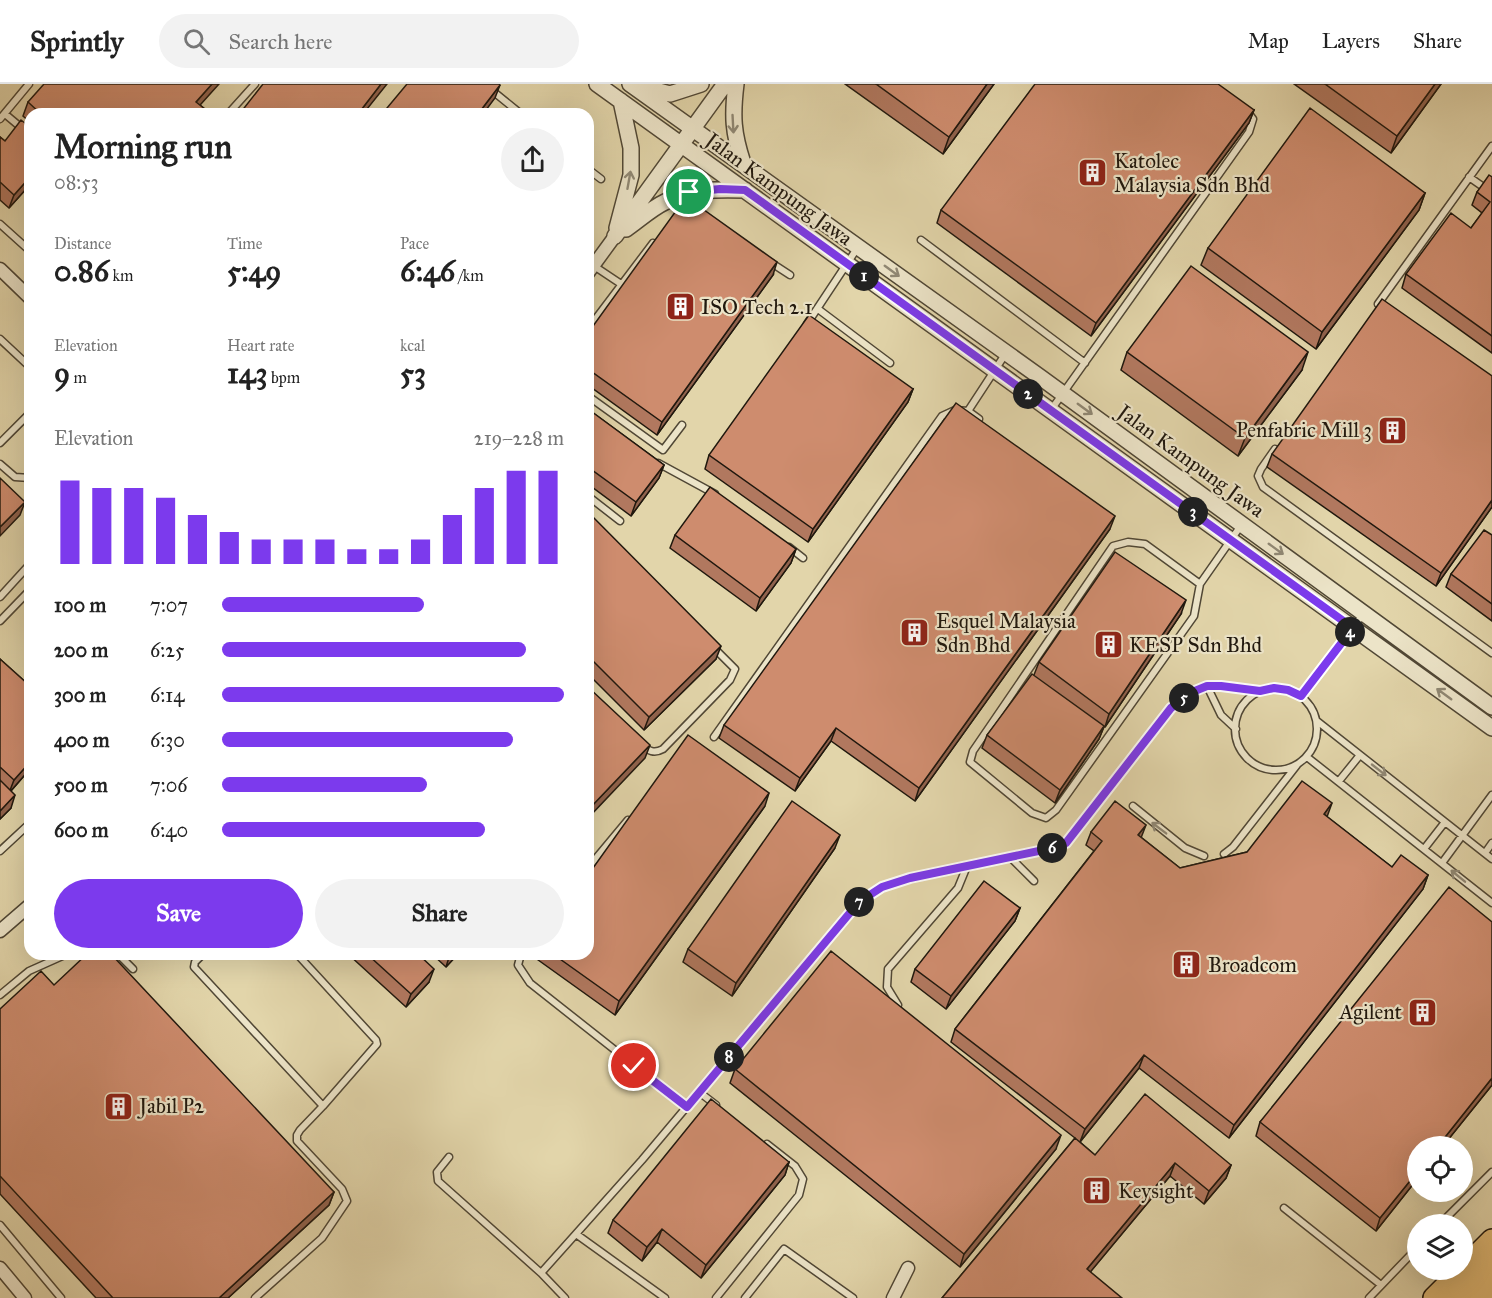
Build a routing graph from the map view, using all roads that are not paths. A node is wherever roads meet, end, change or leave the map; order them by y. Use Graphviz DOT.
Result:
graph roads {
  1 [pos="29,84"];
  2 [pos="255,84"];
  3 [pos="484,84"];
  4 [pos="597,84"];
  5 [pos="631,84"];
  6 [pos="701,84"];
  7 [pos="725,84"];
  8 [pos="736,84"];
  9 [pos="621,101"];
  10 [pos="1240,106"];
  11 [pos="512,107"];
  12 [pos="233,108"];
  13 [pos="2,116"];
  14 [pos="693,128"];
  15 [pos="24,131"];
  16 [pos="681,144"];
  17 [pos="1492,146"];
  18 [pos="743,163"];
  19 [pos="594,173"];
  20 [pos="1469,177"];
  21 [pos="601,179"];
  22 [pos="745,190"];
  23 [pos="1492,194"];
  24 [pos="0,224"];
  25 [pos="615,236"];
  26 [pos="656,240"];
  27 [pos="921,240"];
  28 [pos="24,246"];
  29 [pos="858,247"];
  30 [pos="760,255"];
  31 [pos="848,264"];
  32 [pos="594,266"];
  33 [pos="0,269"];
  34 [pos="594,271"];
  35 [pos="789,275"];
  36 [pos="621,284"];
  37 [pos="24,292"];
  38 [pos="818,309"];
  39 [pos="1372,313"];
  40 [pos="594,321"];
  41 [pos="805,327"];
  42 [pos="0,339"];
  43 [pos="1007,353"];
  44 [pos="24,361"];
  45 [pos="890,363"];
  46 [pos="1085,363"];
  47 [pos="995,370"];
  48 [pos="1064,394"];
  49 [pos="594,400"];
  50 [pos="1051,410"];
  51 [pos="968,411"];
  52 [pos="24,419"];
  53 [pos="682,425"];
  54 [pos="986,425"];
  55 [pos="1282,440"];
  56 [pos="0,443"];
  57 [pos="650,458"];
  58 [pos="0,464"];
  59 [pos="24,478"];
  60 [pos="727,500"];
  61 [pos="594,501"];
  62 [pos="620,521"];
  63 [pos="1242,524"];
  64 [pos="1230,540"];
  65 [pos="786,545"];
  66 [pos="803,558"];
  67 [pos="24,571"];
  68 [pos="1200,584"];
  69 [pos="24,596"];
  70 [pos="0,597"];
  71 [pos="1364,613"];
  72 [pos="0,621"];
  73 [pos="1353,628"];
  74 [pos="711,645"];
  75 [pos="1492,653"];
  76 [pos="1207,686"];
  77 [pos="1260,691"];
  78 [pos="1301,696"];
  79 [pos="1492,706"];
  80 [pos="1317,721"];
  81 [pos="1492,728"];
  82 [pos="1236,729"];
  83 [pos="635,738"];
  84 [pos="714,738"];
  85 [pos="1360,755"];
  86 [pos="1307,757"];
  87 [pos="1297,765"];
  88 [pos="1339,782"];
  89 [pos="1492,795"];
  90 [pos="1133,806"];
  91 [pos="630,817"];
  92 [pos="1446,822"];
  93 [pos="24,829"];
  94 [pos="1462,835"];
  95 [pos="1492,843"];
  96 [pos="1424,849"];
  97 [pos="0,851"];
  98 [pos="1485,853"];
  99 [pos="1224,854"];
  100 [pos="1204,856"];
  101 [pos="1010,857"];
  102 [pos="1492,859"];
  103 [pos="594,861"];
  104 [pos="1442,863"];
  105 [pos="967,866"];
  106 [pos="1034,881"];
  107 [pos="1492,903"];
  108 [pos="24,910"];
  109 [pos="0,931"];
  110 [pos="821,948"];
  111 [pos="830,954"];
  112 [pos="54,960"];
  113 [pos="124,960"];
  114 [pos="197,960"];
  115 [pos="303,960"];
  116 [pos="519,960"];
  117 [pos="133,969"];
  118 [pos="0,995"];
  119 [pos="901,1008"];
  120 [pos="699,1092"];
  121 [pos="323,1106"];
  122 [pos="687,1107"];
  123 [pos="726,1112"];
  124 [pos="760,1139"];
  125 [pos="449,1157"];
  126 [pos="1492,1172"];
  127 [pos="1284,1208"];
  128 [pos="1450,1214"];
  129 [pos="0,1226"];
  130 [pos="1492,1227"];
  131 [pos="576,1234"];
  132 [pos="1492,1240"];
  133 [pos="1473,1246"];
  134 [pos="1407,1258"];
  135 [pos="1492,1261"];
  136 [pos="0,1268"];
  137 [pos="908,1268"];
  138 [pos="542,1273"];
  139 [pos="1440,1280"];
  140 [pos="1492,1284"];
  141 [pos="1381,1285"];
  142 [pos="25,1298"];
  143 [pos="61,1298"];
  144 [pos="255,1298"];
  145 [pos="565,1298"];
  146 [pos="665,1298"];
  147 [pos="716,1298"];
  148 [pos="745,1298"];
  149 [pos="854,1298"];
  150 [pos="893,1298"];
  151 [pos="1369,1298"];
  152 [pos="1422,1298"];
  153 [pos="1434,1298"];
  154 [pos="1454,1298"];
  155 [pos="1478,1298"];
  1 -- 13 [label="lane"];
  2 -- 12 [label="lane"];
  3 -- 11 [label="lane"];
  4 -- 9 [label="street, Jalan Kampung Jawa"];
  5 -- 6 [label="street"];
  5 -- 14 [label="street, Jalan Kampung Jawa"];
  7 -- 14 [label="street"];
  8 -- 18 [label="street, one-way"];
  9 -- 16 [label="street, Jalan Kampung Jawa"];
  25 -- 9 [label="street, one-way"];
  10 -- 46 [label="lane"];
  13 -- 15 [label="lane"];
  14 -- 16 [label="street"];
  14 -- 18 [label="street, Jalan Kampung Jawa"];
  16 -- 22 [label="street, Jalan Kampung Jawa"];
  16 -- 25 [label="street"];
  17 -- 20 [label="lane"];
  18 -- 29 [label="street, Jalan Kampung Jawa"];
  19 -- 21 [label="lane"];
  20 -- 23 [label="lane"];
  20 -- 39 [label="lane"];
  22 -- 25 [label="street"];
  22 -- 31 [label="street, Jalan Kampung Jawa"];
  24 -- 28 [label="lane"];
  25 -- 32 [label="street"];
  26 -- 36 [label="lane"];
  27 -- 46 [label="lane"];
  29 -- 31 [label="lane"];
  29 -- 43 [label="street, Jalan Kampung Jawa, one-way"];
  30 -- 35 [label="lane"];
  31 -- 38 [label="lane"];
  31 -- 47 [label="street, Jalan Kampung Jawa"];
  33 -- 37 [label="street"];
  34 -- 36 [label="lane"];
  36 -- 40 [label="lane"];
  38 -- 41 [label="lane"];
  38 -- 45 [label="lane"];
  42 -- 44 [label="lane"];
  43 -- 47 [label="lane"];
  43 -- 48 [label="street, Jalan Kampung Jawa"];
  46 -- 48 [label="lane"];
  47 -- 50 [label="street, Jalan Kampung Jawa"];
  47 -- 51 [label="lane"];
  48 -- 50 [label="lane"];
  48 -- 63 [label="street, Jalan Kampung Jawa, one-way"];
  49 -- 53 [label="lane"];
  50 -- 64 [label="street, Jalan Kampung Jawa"];
  51 -- 54 [label="lane"];
  51 -- 84 [label="lane"];
  52 -- 56 [label="lane"];
  55 -- 75 [label="lane"];
  57 -- 60 [label="lane"];
  58 -- 59 [label="lane"];
  61 -- 62 [label="lane"];
  63 -- 64 [label="lane"];
  63 -- 71 [label="street, Jalan Kampung Jawa, one-way"];
  64 -- 68 [label="lane"];
  64 -- 73 [label="street, Jalan Kampung Jawa"];
  65 -- 66 [label="lane"];
  67 -- 70 [label="lane"];
  68 -- 68 [label="lane"];
  69 -- 72 [label="lane"];
  71 -- 73 [label="lane"];
  71 -- 79 [label="street, Jalan Kampung Jawa"];
  73 -- 78 [label="lane"];
  81 -- 73 [label="street, Jalan Kampung Jawa, one-way"];
  74 -- 83 [label="lane"];
  76 -- 77 [label="lane"];
  76 -- 82 [label="lane"];
  76 -- 101 [label="lane"];
  77 -- 78 [label="lane"];
  77 -- 82 [label="lane"];
  78 -- 80 [label="lane"];
  80 -- 85 [label="lane"];
  80 -- 86 [label="lane"];
  82 -- 87 [label="lane"];
  85 -- 88 [label="lane"];
  85 -- 92 [label="lane, one-way"];
  86 -- 87 [label="lane"];
  86 -- 88 [label="lane"];
  87 -- 99 [label="lane"];
  88 -- 96 [label="lane"];
  89 -- 94 [label="lane"];
  100 -- 90 [label="lane, one-way"];
  91 -- 103 [label="lane"];
  92 -- 94 [label="lane"];
  92 -- 96 [label="lane"];
  93 -- 97 [label="lane"];
  94 -- 98 [label="lane"];
  94 -- 104 [label="lane"];
  95 -- 98 [label="lane"];
  96 -- 104 [label="lane"];
  98 -- 102 [label="lane"];
  101 -- 105 [label="lane"];
  101 -- 106 [label="lane"];
  107 -- 104 [label="lane, one-way"];
  105 -- 110 [label="lane"];
  105 -- 119 [label="lane"];
  108 -- 109 [label="street"];
  110 -- 111 [label="lane"];
  110 -- 120 [label="lane"];
  112 -- 118 [label="lane"];
  113 -- 117 [label="lane"];
  114 -- 121 [label="lane"];
  115 -- 121 [label="lane"];
  116 -- 122 [label="lane"];
  120 -- 122 [label="lane"];
  120 -- 123 [label="lane"];
  121 -- 144 [label="lane"];
  122 -- 131 [label="lane"];
  124 -- 147 [label="lane"];
  125 -- 138 [label="lane"];
  126 -- 128 [label="lane"];
  127 -- 141 [label="lane"];
  129 -- 143 [label="lane"];
  130 -- 133 [label="highway"];
  131 -- 138 [label="lane"];
  131 -- 146 [label="lane"];
  132 -- 153 [label="highway"];
  134 -- 141 [label="lane"];
  135 -- 154 [label="highway"];
  136 -- 142 [label="street"];
  137 -- 150 [label="street"];
  138 -- 145 [label="lane"];
  139 -- 152 [label="highway"];
  140 -- 155 [label="highway"];
  141 -- 151 [label="lane"];
  148 -- 149 [label="lane"];
}
